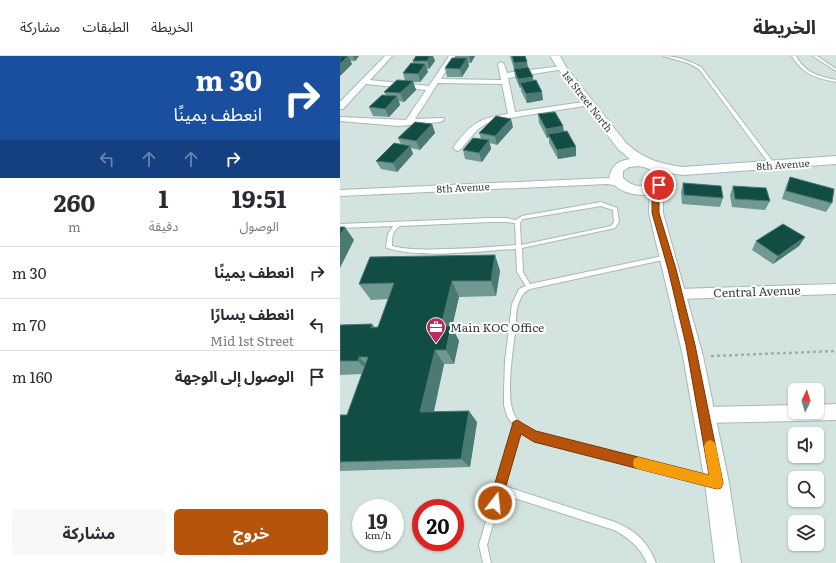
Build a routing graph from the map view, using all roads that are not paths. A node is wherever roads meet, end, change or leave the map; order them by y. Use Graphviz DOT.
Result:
graph roads {
  1 [pos="389,56"];
  2 [pos="452,56"];
  3 [pos="555,56"];
  4 [pos="665,56"];
  5 [pos="794,56"];
  6 [pos="815,56"];
  7 [pos="501,64"];
  8 [pos="562,68"];
  9 [pos="836,70"];
  10 [pos="505,79"];
  11 [pos="436,81"];
  12 [pos="836,81"];
  13 [pos="365,82"];
  14 [pos="432,88"];
  15 [pos="590,103"];
  16 [pos="340,107"];
  17 [pos="512,115"];
  18 [pos="340,119"];
  19 [pos="440,120"];
  20 [pos="409,122"];
  21 [pos="622,146"];
  22 [pos="457,148"];
  23 [pos="836,160"];
  24 [pos="645,162"];
  25 [pos="772,164"];
  26 [pos="619,168"];
  27 [pos="660,178"];
  28 [pos="586,182"];
  29 [pos="626,186"];
  30 [pos="340,193"];
  31 [pos="656,213"];
  32 [pos="517,222"];
  33 [pos="399,224"];
  34 [pos="340,226"];
  35 [pos="519,247"];
  36 [pos="669,256"];
  37 [pos="529,287"];
  38 [pos="836,289"];
  39 [pos="678,294"];
  40 [pos="836,412"];
  41 [pos="704,415"];
  42 [pos="517,426"];
  43 [pos="717,483"];
  44 [pos="499,489"];
  45 [pos="487,563"];
  46 [pos="652,563"];
  47 [pos="728,563"];
  1 -- 13 [label="street"];
  2 -- 11 [label="street"];
  3 -- 8 [label="main road, 1st Street North"];
  4 -- 25 [label="lane"];
  5 -- 12 [label="lane"];
  6 -- 9 [label="lane"];
  7 -- 10 [label="street"];
  8 -- 10 [label="street"];
  8 -- 15 [label="main road, 1st Street North"];
  10 -- 11 [label="street"];
  10 -- 17 [label="street"];
  11 -- 14 [label="street"];
  13 -- 14 [label="street"];
  13 -- 16 [label="street"];
  14 -- 20 [label="street"];
  15 -- 17 [label="street"];
  15 -- 21 [label="main road, 1st Street North"];
  17 -- 22 [label="street"];
  18 -- 20 [label="street"];
  19 -- 20 [label="street"];
  21 -- 24 [label="main road, 1st Street North"];
  21 -- 26 [label="main road"];
  23 -- 25 [label="main road, 8th Avenue"];
  24 -- 26 [label="main road"];
  24 -- 27 [label="main road, 1st Street North"];
  25 -- 27 [label="main road, 8th Avenue"];
  26 -- 28 [label="street, 8th Avenue"];
  26 -- 29 [label="main road"];
  27 -- 29 [label="main road, 8th Avenue"];
  27 -- 31 [label="main road"];
  28 -- 29 [label="street, 8th Avenue"];
  28 -- 30 [label="street, 8th Avenue"];
  29 -- 31 [label="main road"];
  31 -- 36 [label="main road"];
  32 -- 33 [label="lane"];
  32 -- 35 [label="lane"];
  32 -- 35 [label="lane"];
  33 -- 34 [label="lane"];
  33 -- 35 [label="lane"];
  35 -- 37 [label="lane"];
  36 -- 37 [label="lane"];
  36 -- 39 [label="main road"];
  37 -- 42 [label="lane"];
  38 -- 39 [label="street, Central Avenue"];
  39 -- 41 [label="main road"];
  40 -- 41 [label="street"];
  41 -- 43 [label="main road"];
  42 -- 43 [label="lane"];
  42 -- 44 [label="lane"];
  43 -- 47 [label="main road"];
  44 -- 45 [label="lane"];
  44 -- 46 [label="lane"];
}
